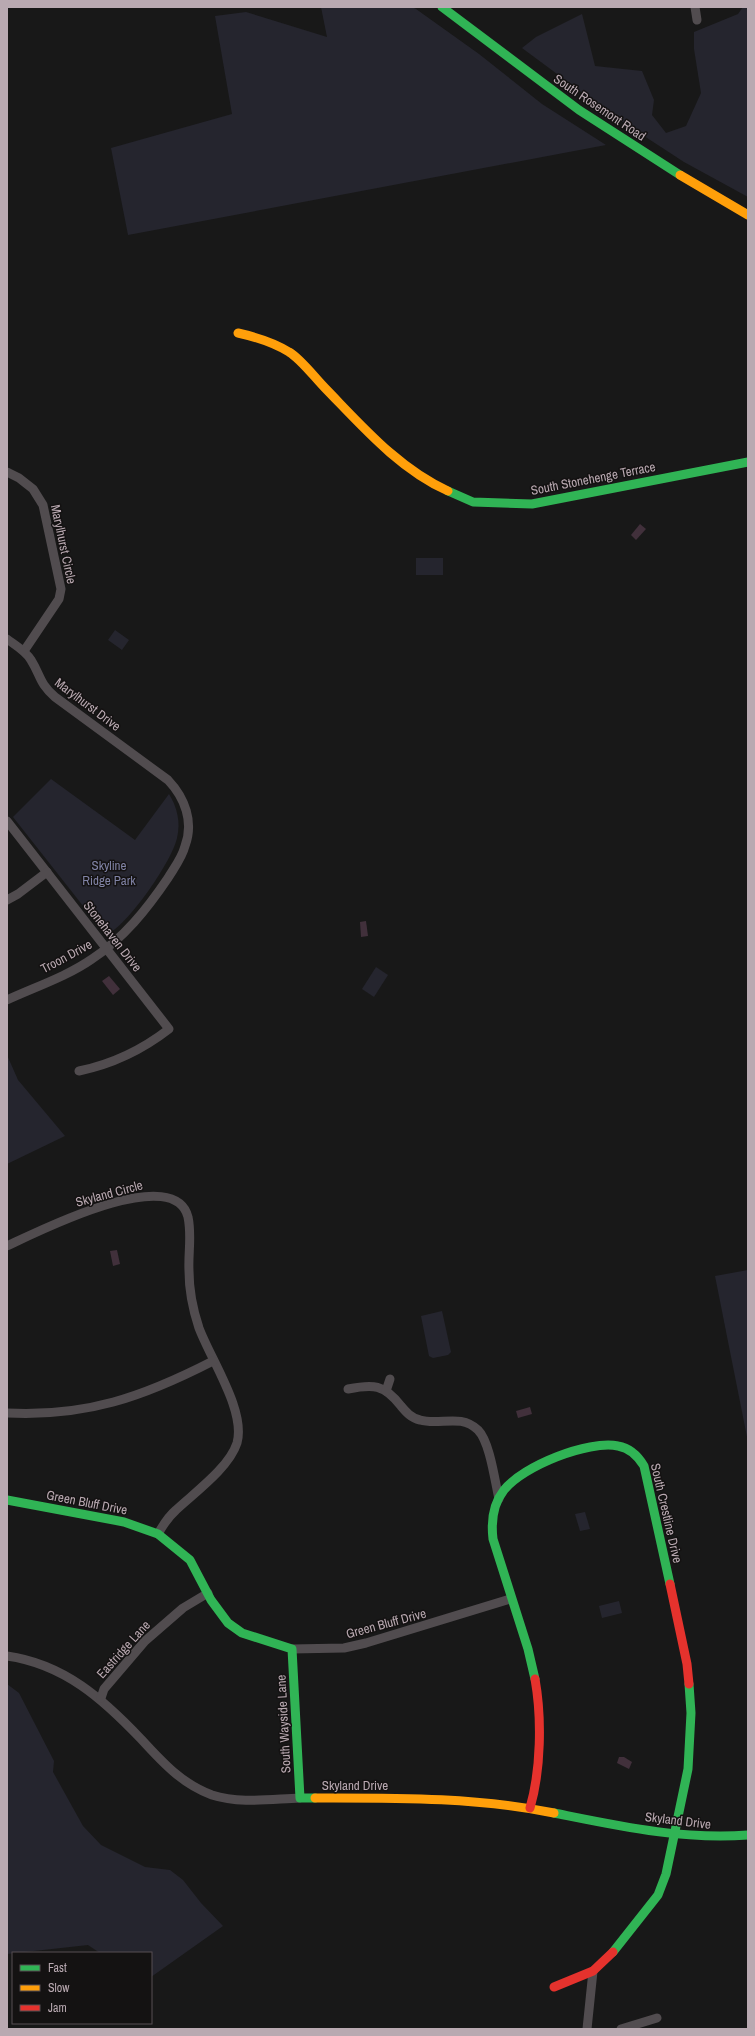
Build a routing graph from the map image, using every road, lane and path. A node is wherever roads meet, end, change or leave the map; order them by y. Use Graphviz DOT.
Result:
graph roads {
  1 [pos="695,7"];
  2 [pos="444,8"];
  3 [pos="697,20"];
  4 [pos="748,215"];
  5 [pos="238,332"];
  6 [pos="748,462"];
  7 [pos="7,472"];
  8 [pos="7,639"];
  9 [pos="24,651"];
  10 [pos="7,821"];
  11 [pos="174,868"];
  12 [pos="47,872"];
  13 [pos="7,900"];
  14 [pos="107,948"];
  15 [pos="7,1000"];
  16 [pos="79,1071"];
  17 [pos="7,1246"];
  18 [pos="212,1361"];
  19 [pos="390,1379"];
  20 [pos="348,1390"];
  21 [pos="386,1390"];
  22 [pos="7,1414"];
  23 [pos="499,1499"];
  24 [pos="7,1500"];
  25 [pos="158,1534"];
  26 [pos="208,1593"];
  27 [pos="510,1599"];
  28 [pos="292,1649"];
  29 [pos="7,1656"];
  30 [pos="101,1698"];
  31 [pos="300,1798"];
  32 [pos="530,1808"];
  33 [pos="675,1834"];
  34 [pos="748,1835"];
  35 [pos="593,1971"];
  36 [pos="554,1987"];
  37 [pos="658,2018"];
  38 [pos="587,2029"];
  39 [pos="621,2029"];
  1 -- 3 [label="street"];
  2 -- 4 [label="street, South Rosemont Road"];
  5 -- 6 [label="street, South Stonehenge Terrace"];
  7 -- 9 [label="street, Marylhurst Circle"];
  8 -- 9 [label="street, Marylhurst Drive"];
  9 -- 11 [label="street, Marylhurst Drive"];
  10 -- 12 [label="street, Stonehaven Drive"];
  11 -- 14 [label="street, Troon Drive"];
  12 -- 13 [label="street"];
  12 -- 14 [label="street, Stonehaven Drive"];
  14 -- 15 [label="street, Troon Drive"];
  14 -- 16 [label="street, Stonehaven Drive"];
  17 -- 18 [label="street, Skyland Circle"];
  18 -- 22 [label="street"];
  18 -- 25 [label="street, Skyland Circle"];
  19 -- 21 [label="street"];
  20 -- 21 [label="street"];
  21 -- 23 [label="street"];
  23 -- 27 [label="street, South Crestline Drive"];
  23 -- 33 [label="street, South Crestline Drive"];
  24 -- 25 [label="street, Green Bluff Drive"];
  25 -- 26 [label="street, Green Bluff Drive"];
  26 -- 28 [label="street, Green Bluff Drive"];
  26 -- 30 [label="street, Eastridge Lane"];
  27 -- 28 [label="street, Green Bluff Drive"];
  27 -- 32 [label="street, South Crestline Drive"];
  28 -- 31 [label="street, South Wayside Lane"];
  29 -- 30 [label="street, Skyland Drive"];
  30 -- 31 [label="street, Skyland Drive"];
  31 -- 32 [label="street, Skyland Drive"];
  32 -- 33 [label="street, Skyland Drive"];
  33 -- 34 [label="street, Skyland Drive"];
  33 -- 35 [label="street, South Crestline Drive"];
  35 -- 36 [label="street"];
  35 -- 38 [label="street"];
  37 -- 39 [label="street"];
}
